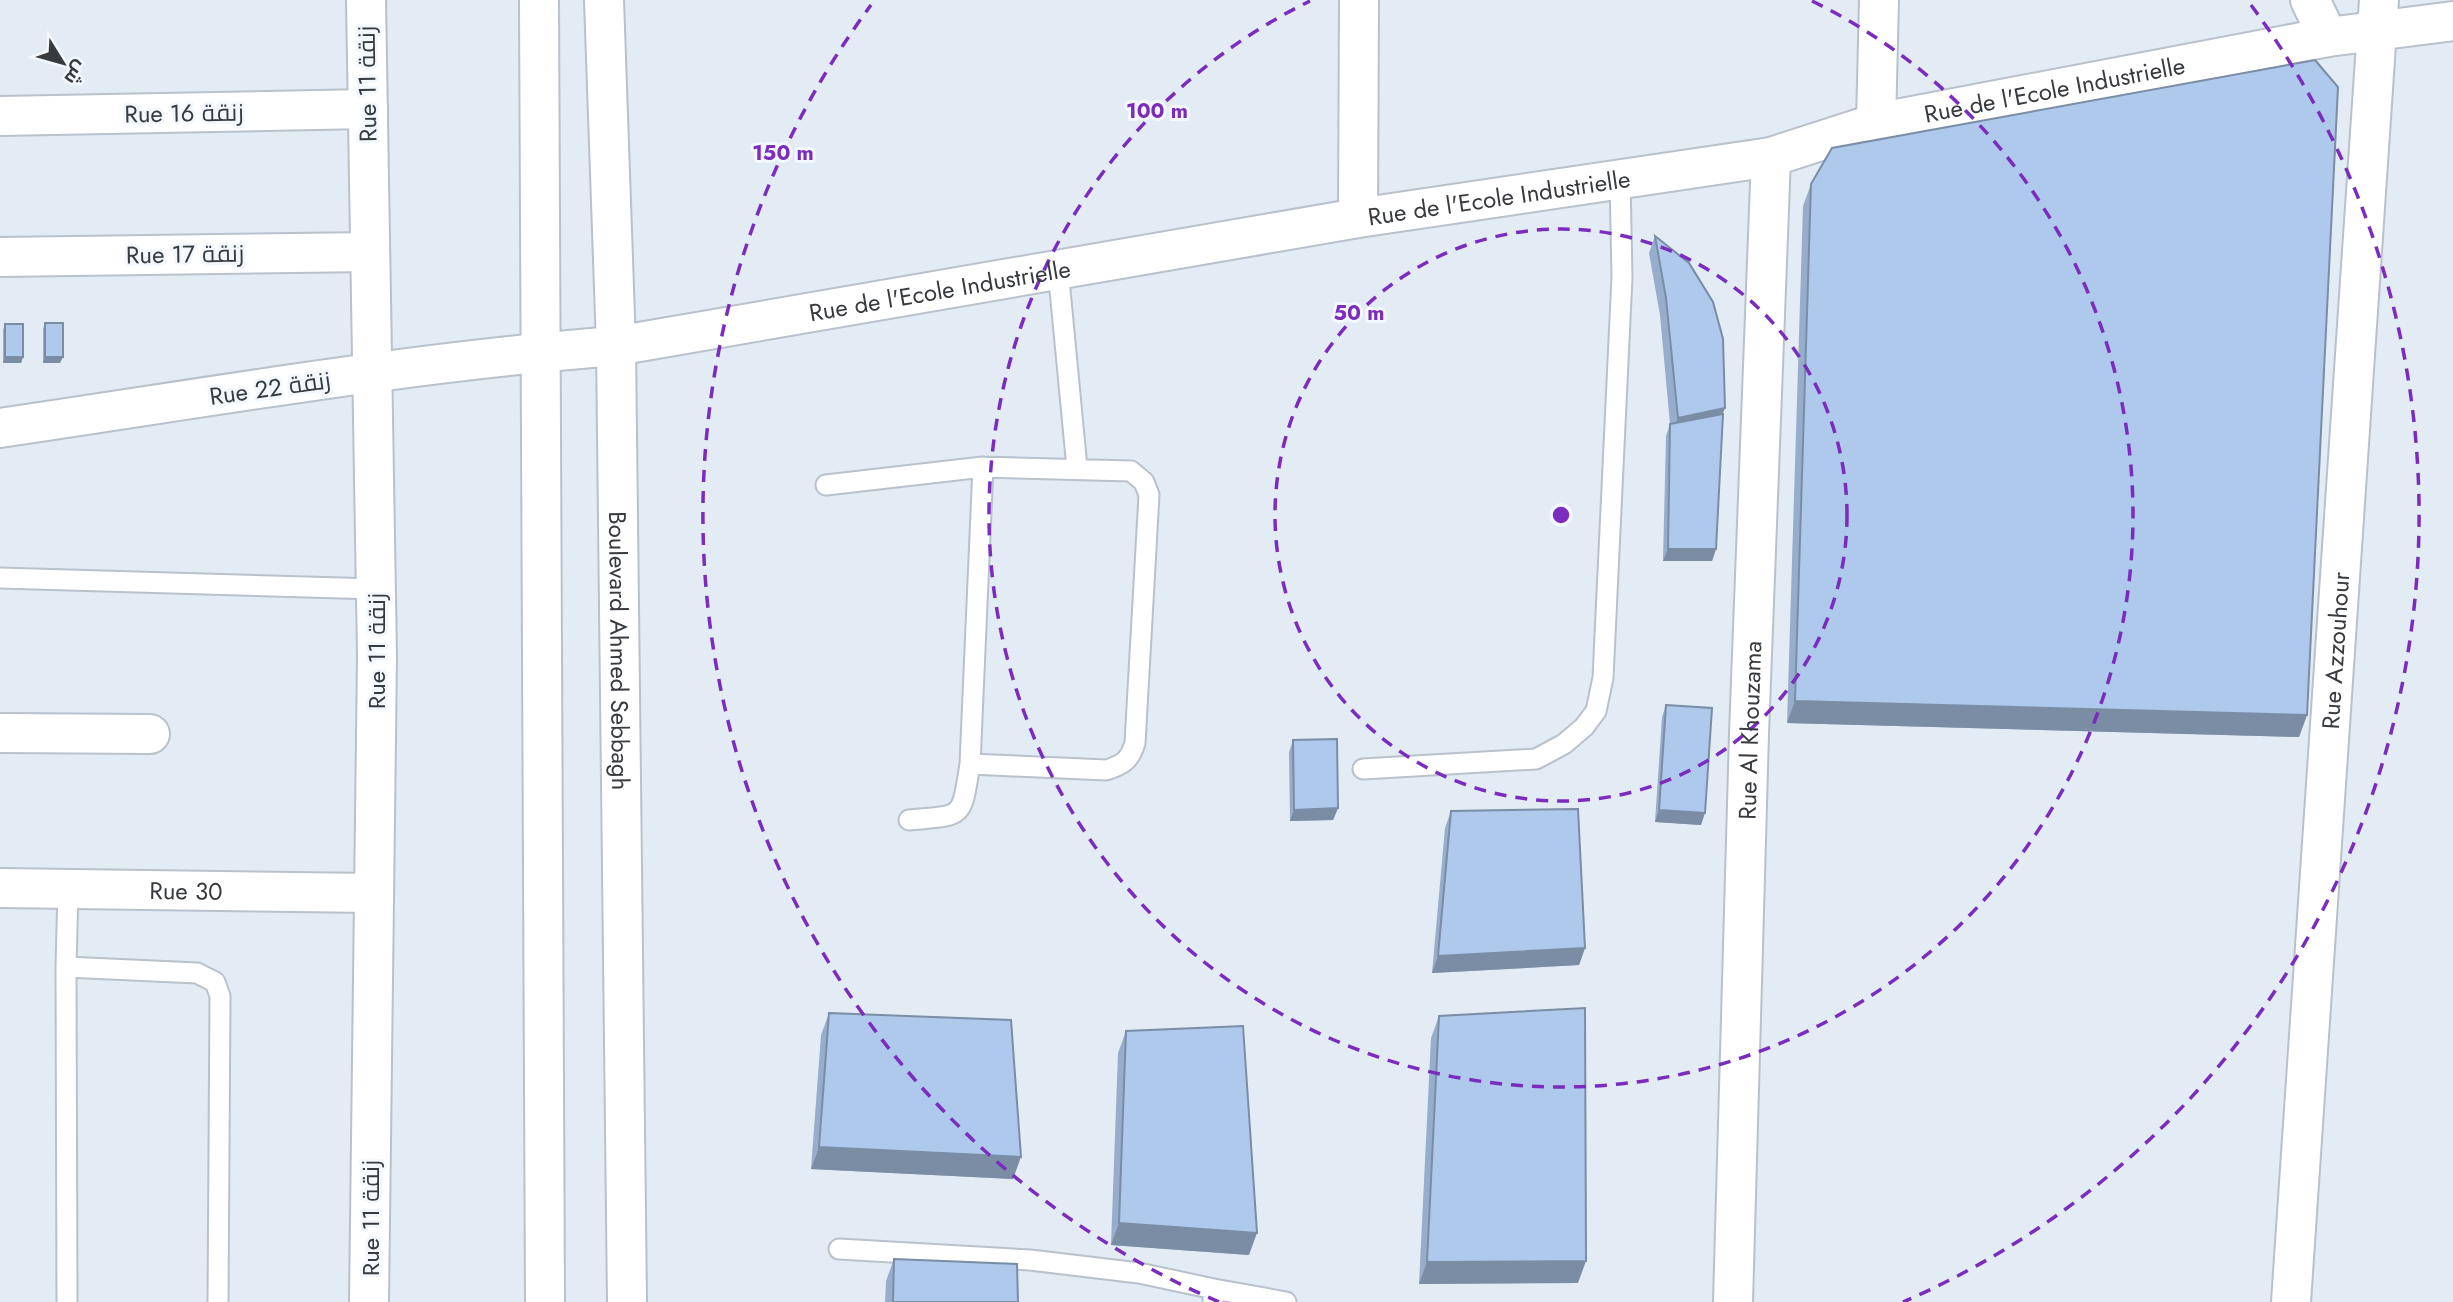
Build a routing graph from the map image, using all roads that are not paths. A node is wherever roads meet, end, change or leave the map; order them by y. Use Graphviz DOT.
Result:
graph roads {
  1 [pos="366,0"];
  2 [pos="539,0"];
  3 [pos="604,0"];
  4 [pos="1359,0"];
  5 [pos="1879,0"];
  6 [pos="2310,0"];
  7 [pos="2378,15"];
  8 [pos="2453,21"];
  9 [pos="2328,37"];
  10 [pos="368,109"];
  11 [pos="0,116"];
  12 [pos="1876,123"];
  13 [pos="1771,157"];
  14 [pos="1620,179"];
  15 [pos="1358,218"];
  16 [pos="370,252"];
  17 [pos="0,257"];
  18 [pos="1058,270"];
  19 [pos="616,346"];
  20 [pos="541,352"];
  21 [pos="371,374"];
  22 [pos="0,428"];
  23 [pos="983,467"];
  24 [pos="1076,468"];
  25 [pos="827,485"];
  26 [pos="0,578"];
  27 [pos="376,589"];
  28 [pos="0,733"];
  29 [pos="150,734"];
  30 [pos="970,764"];
  31 [pos="1363,769"];
  32 [pos="909,820"];
  33 [pos="0,888"];
  34 [pos="68,889"];
  35 [pos="373,893"];
  36 [pos="66,967"];
  37 [pos="839,1249"];
  38 [pos="1213,1296"];
  39 [pos="67,1302"];
  40 [pos="218,1302"];
  41 [pos="369,1302"];
  42 [pos="545,1302"];
  43 [pos="626,1302"];
  44 [pos="1286,1302"];
  45 [pos="1733,1302"];
  46 [pos="2291,1302"];
  1 -- 10 [label="street, Rue 11 زنقة"];
  2 -- 20 [label="street"];
  3 -- 19 [label="street, Boulevard Ahmed Sebbagh"];
  4 -- 15 [label="street"];
  5 -- 12 [label="street"];
  6 -- 9 [label="street"];
  7 -- 8 [label="street, Rue de l'Ecole Industrielle"];
  7 -- 9 [label="street, Rue de l'Ecole Industrielle"];
  7 -- 46 [label="street, Rue Azzouhour"];
  9 -- 12 [label="street, Rue de l'Ecole Industrielle"];
  10 -- 11 [label="street, Rue 16 زنقة"];
  10 -- 16 [label="street, Rue 11 زنقة"];
  12 -- 13 [label="street, Rue de l'Ecole Industrielle"];
  13 -- 14 [label="street, Rue de l'Ecole Industrielle"];
  13 -- 45 [label="street, Rue Al Khouzama"];
  14 -- 15 [label="street, Rue de l'Ecole Industrielle"];
  14 -- 31 [label="lane"];
  15 -- 18 [label="street, Rue de l'Ecole Industrielle"];
  16 -- 17 [label="street, Rue 17 زنقة"];
  16 -- 21 [label="street, Rue 11 زنقة"];
  18 -- 19 [label="street, Rue de l'Ecole Industrielle"];
  18 -- 24 [label="lane"];
  19 -- 20 [label="street, Rue de l'Ecole Industrielle"];
  19 -- 43 [label="street, Boulevard Ahmed Sebbagh"];
  20 -- 21 [label="street, Rue 22 زنقة"];
  20 -- 42 [label="street"];
  21 -- 22 [label="street, Rue 22 زنقة"];
  21 -- 27 [label="street, Rue 11 زنقة"];
  23 -- 24 [label="lane"];
  23 -- 25 [label="lane"];
  23 -- 30 [label="lane"];
  24 -- 30 [label="lane"];
  26 -- 27 [label="lane"];
  27 -- 35 [label="street, Rue 11 زنقة"];
  28 -- 29 [label="street"];
  30 -- 32 [label="lane"];
  33 -- 34 [label="street, Rue 30"];
  34 -- 35 [label="street, Rue 30"];
  34 -- 36 [label="lane"];
  35 -- 41 [label="street, Rue 11 زنقة"];
  36 -- 39 [label="lane"];
  36 -- 40 [label="lane"];
  37 -- 38 [label="lane"];
  38 -- 44 [label="lane"];
}
